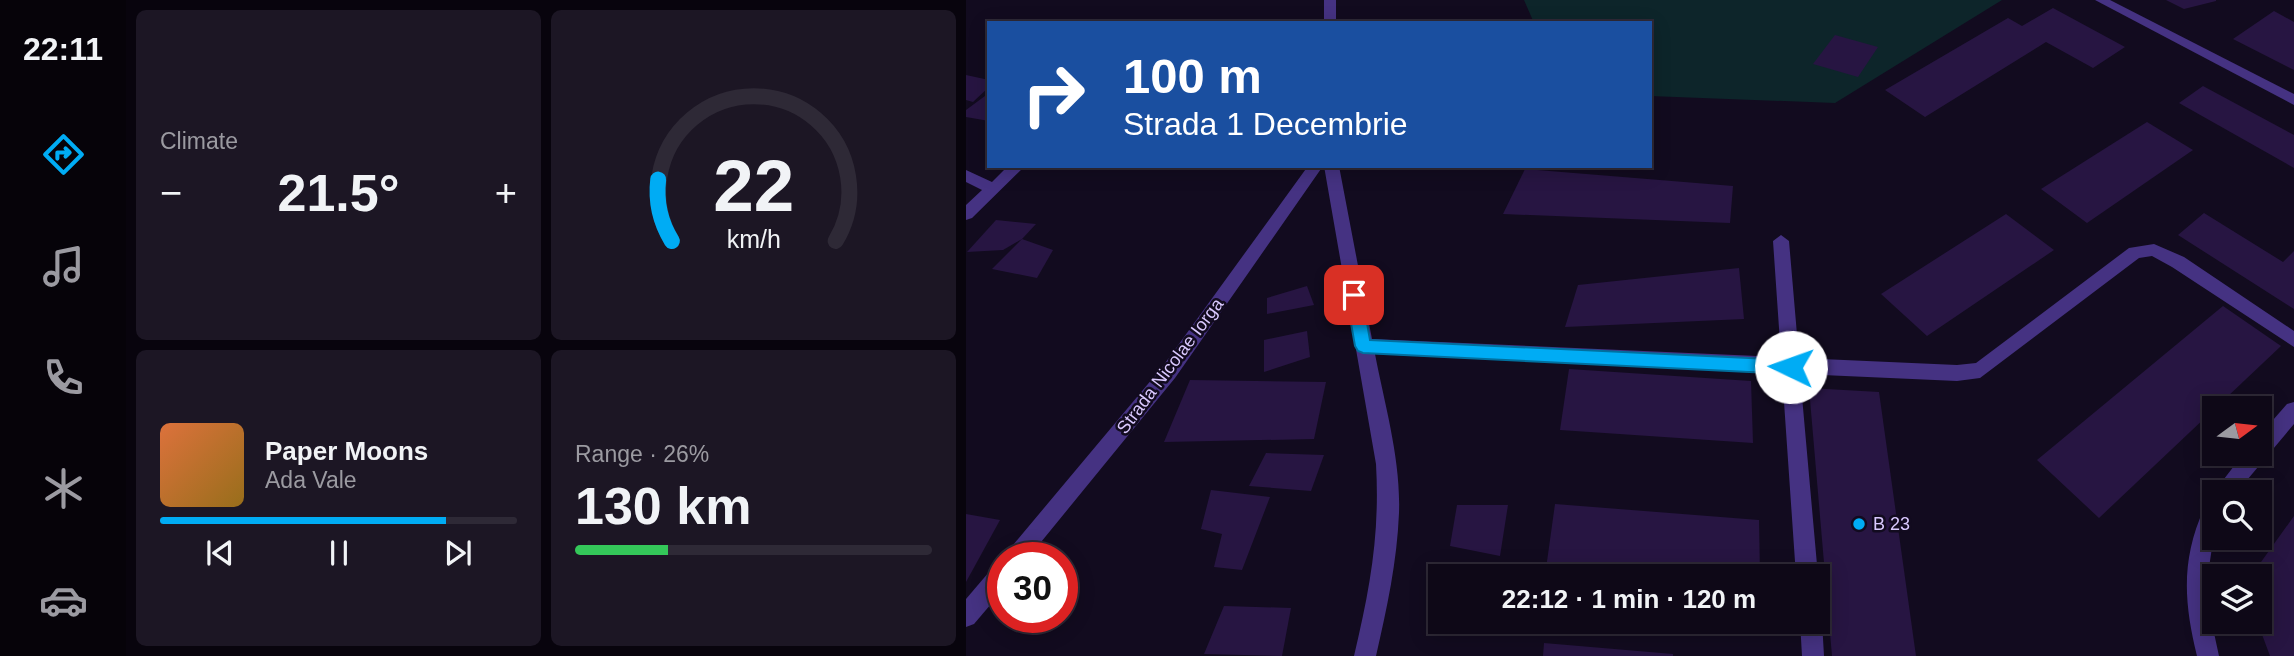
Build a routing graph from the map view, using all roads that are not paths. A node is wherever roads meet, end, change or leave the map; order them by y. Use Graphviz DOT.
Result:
graph roads {
  1 [pos="1330,0"];
  2 [pos="2101,0"];
  3 [pos="1330,21"];
  4 [pos="2294,100"];
  5 [pos="1016,168"];
  6 [pos="1315,168"];
  7 [pos="1331,168"];
  8 [pos="966,175"];
  9 [pos="993,189"];
  10 [pos="966,214"];
  11 [pos="1781,241"];
  12 [pos="2294,340"];
  13 [pos="1363,346"];
  14 [pos="1791,367"];
  15 [pos="2294,410"];
  16 [pos="2272,436"];
  17 [pos="2246,466"];
  18 [pos="2234,480"];
  19 [pos="2202,537"];
  20 [pos="1028,542"];
  21 [pos="1806,564"];
  22 [pos="987,591"];
  23 [pos="966,615"];
  24 [pos="1812,634"];
  25 [pos="1365,656"];
  26 [pos="1813,656"];
  27 [pos="2208,656"];
  1 -- 3 [label="street"];
  2 -- 4 [label="street"];
  5 -- 9 [label="street"];
  6 -- 20 [label="street, Strada Nicolae Iorga"];
  7 -- 13 [label="street"];
  8 -- 9 [label="street"];
  9 -- 10 [label="street"];
  11 -- 14 [label="street"];
  12 -- 14 [label="street"];
  13 -- 14 [label="street"];
  13 -- 25 [label="street"];
  14 -- 21 [label="street"];
  15 -- 16 [label="street"];
  17 -- 18 [label="street"];
  19 -- 27 [label="street"];
  22 -- 23 [label="street"];
  24 -- 26 [label="street"];
}
